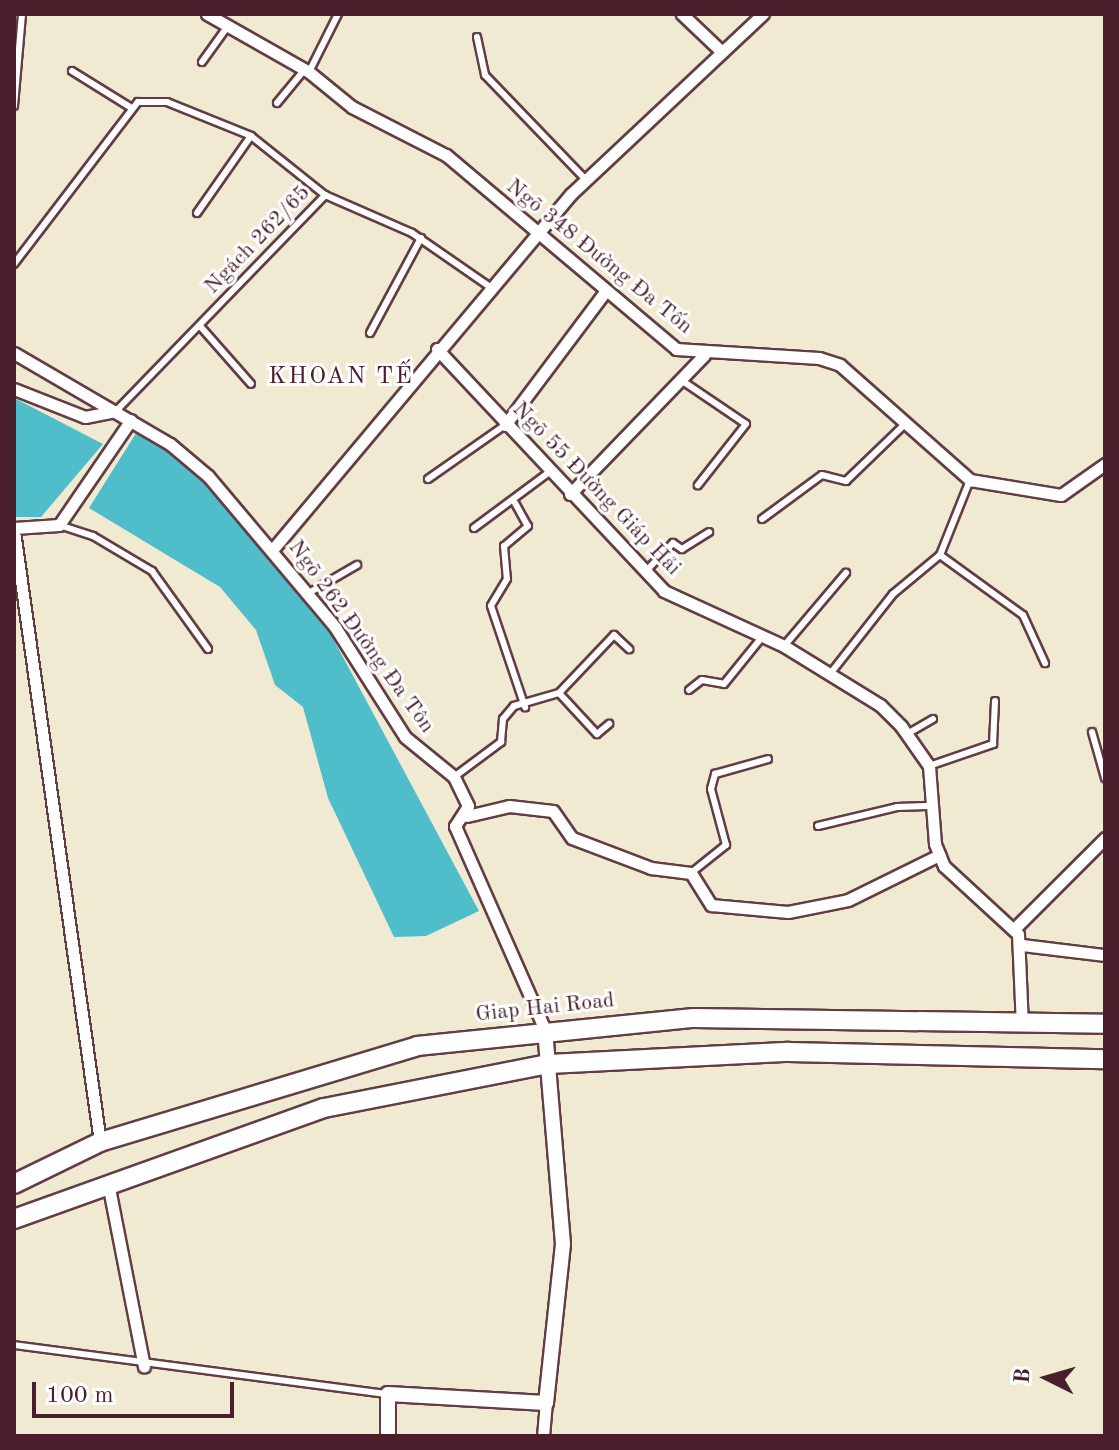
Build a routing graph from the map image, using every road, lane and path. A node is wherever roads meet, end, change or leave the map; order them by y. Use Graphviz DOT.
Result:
graph roads {
  1 [pos="22,14"];
  2 [pos="207,14"];
  3 [pos="338,14"];
  4 [pos="682,14"];
  5 [pos="763,14"];
  6 [pos="228,26"];
  7 [pos="477,37"];
  8 [pos="17,47"];
  9 [pos="722,52"];
  10 [pos="202,62"];
  11 [pos="307,70"];
  12 [pos="72,71"];
  13 [pos="277,103"];
  14 [pos="14,106"];
  15 [pos="130,107"];
  16 [pos="251,136"];
  17 [pos="585,179"];
  18 [pos="325,195"];
  19 [pos="197,213"];
  20 [pos="536,234"];
  21 [pos="421,238"];
  22 [pos="14,264"];
  23 [pos="490,287"];
  24 [pos="605,292"];
  25 [pos="200,326"];
  26 [pos="370,333"];
  27 [pos="437,349"];
  28 [pos="14,353"];
  29 [pos="704,355"];
  30 [pos="681,380"];
  31 [pos="251,384"];
  32 [pos="14,389"];
  33 [pos="116,411"];
  34 [pos="131,420"];
  35 [pos="505,425"];
  36 [pos="903,426"];
  37 [pos="1105,464"];
  38 [pos="548,473"];
  39 [pos="428,479"];
  40 [pos="970,480"];
  41 [pos="698,485"];
  42 [pos="570,494"];
  43 [pos="515,503"];
  44 [pos="762,519"];
  45 [pos="59,525"];
  46 [pos="474,528"];
  47 [pos="14,530"];
  48 [pos="709,532"];
  49 [pos="273,549"];
  50 [pos="940,555"];
  51 [pos="357,565"];
  52 [pos="644,573"];
  53 [pos="846,573"];
  54 [pos="307,594"];
  55 [pos="762,637"];
  56 [pos="784,646"];
  57 [pos="208,649"];
  58 [pos="629,649"];
  59 [pos="1045,663"];
  60 [pos="830,674"];
  61 [pos="689,690"];
  62 [pos="559,693"];
  63 [pos="995,701"];
  64 [pos="525,707"];
  65 [pos="933,719"];
  66 [pos="609,724"];
  67 [pos="1092,732"];
  68 [pos="907,734"];
  69 [pos="768,759"];
  70 [pos="929,766"];
  71 [pos="454,777"];
  72 [pos="1105,778"];
  73 [pos="934,806"];
  74 [pos="467,816"];
  75 [pos="818,826"];
  76 [pos="1105,838"];
  77 [pos="939,855"];
  78 [pos="691,873"];
  79 [pos="1014,929"];
  80 [pos="1022,945"];
  81 [pos="1105,955"];
  82 [pos="942,1023"];
  83 [pos="1105,1024"];
  84 [pos="1022,1025"];
  85 [pos="545,1030"];
  86 [pos="941,1058"];
  87 [pos="1105,1059"];
  88 [pos="549,1064"];
  89 [pos="192,1114"];
  90 [pos="100,1142"];
  91 [pos="203,1146"];
  92 [pos="108,1182"];
  93 [pos="14,1184"];
  94 [pos="14,1197"];
  95 [pos="18,1217"];
  96 [pos="14,1345"];
  97 [pos="144,1367"];
  98 [pos="388,1394"];
  99 [pos="546,1403"];
  100 [pos="388,1436"];
  101 [pos="543,1436"];
  1 -- 8 [label="lane"];
  2 -- 6 [label="street, Ngõ 348 Đường Đa Tốn"];
  3 -- 11 [label="lane"];
  4 -- 9 [label="street"];
  5 -- 9 [label="street"];
  6 -- 10 [label="lane"];
  6 -- 11 [label="street, Ngõ 348 Đường Đa Tốn"];
  7 -- 17 [label="lane"];
  8 -- 14 [label="lane"];
  9 -- 17 [label="street"];
  11 -- 13 [label="lane"];
  11 -- 20 [label="street, Ngõ 348 Đường Đa Tốn"];
  12 -- 15 [label="lane"];
  15 -- 16 [label="lane"];
  15 -- 22 [label="lane"];
  16 -- 18 [label="lane"];
  16 -- 19 [label="lane"];
  17 -- 20 [label="street"];
  18 -- 21 [label="lane, Ngách 262/65"];
  18 -- 25 [label="lane, Ngách 262/65"];
  20 -- 23 [label="street"];
  20 -- 24 [label="street, Ngõ 348 Đường Đa Tốn"];
  21 -- 23 [label="lane, Ngách 262/65"];
  21 -- 26 [label="lane"];
  23 -- 27 [label="street"];
  24 -- 29 [label="street, Ngõ 348 Đường Đa Tốn"];
  24 -- 35 [label="street"];
  25 -- 31 [label="lane"];
  25 -- 33 [label="lane, Ngách 262/65"];
  27 -- 35 [label="street, Ngõ 55 Đường Giáp Hải"];
  27 -- 49 [label="street"];
  28 -- 33 [label="street, Ngõ 262 Đường Đa Tôn"];
  29 -- 30 [label="street"];
  29 -- 36 [label="street, Ngõ 348 Đường Đa Tốn"];
  30 -- 41 [label="lane"];
  30 -- 42 [label="street"];
  32 -- 33 [label="street"];
  33 -- 34 [label="street, Ngõ 262 Đường Đa Tôn"];
  34 -- 45 [label="street"];
  34 -- 49 [label="street, Ngõ 262 Đường Đa Tôn"];
  35 -- 38 [label="street, Ngõ 55 Đường Giáp Hải"];
  35 -- 39 [label="lane"];
  36 -- 40 [label="street, Ngõ 348 Đường Đa Tốn"];
  36 -- 44 [label="lane"];
  37 -- 40 [label="street, Ngõ 348 Đường Đa Tốn"];
  38 -- 42 [label="street, Ngõ 55 Đường Giáp Hải"];
  38 -- 43 [label="lane"];
  40 -- 50 [label="lane"];
  42 -- 52 [label="street, Ngõ 55 Đường Giáp Hải"];
  43 -- 46 [label="lane"];
  43 -- 64 [label="lane"];
  45 -- 47 [label="street"];
  45 -- 57 [label="lane"];
  47 -- 90 [label="street"];
  48 -- 52 [label="lane"];
  49 -- 54 [label="street, Ngõ 262 Đường Đa Tôn"];
  50 -- 59 [label="lane"];
  50 -- 60 [label="lane"];
  51 -- 54 [label="lane"];
  52 -- 55 [label="street, Ngõ 55 Đường Giáp Hải"];
  53 -- 56 [label="lane"];
  54 -- 71 [label="street, Ngõ 262 Đường Đa Tôn"];
  55 -- 56 [label="street, Ngõ 55 Đường Giáp Hải"];
  55 -- 61 [label="lane"];
  56 -- 60 [label="street, Ngõ 55 Đường Giáp Hải"];
  58 -- 62 [label="lane"];
  60 -- 68 [label="street, Ngõ 55 Đường Giáp Hải"];
  62 -- 64 [label="lane"];
  62 -- 66 [label="lane"];
  63 -- 70 [label="lane"];
  64 -- 71 [label="lane"];
  65 -- 68 [label="lane"];
  67 -- 72 [label="lane"];
  68 -- 70 [label="street, Ngõ 55 Đường Giáp Hải"];
  69 -- 78 [label="lane"];
  70 -- 73 [label="street, Ngõ 55 Đường Giáp Hải"];
  71 -- 74 [label="street"];
  73 -- 75 [label="lane"];
  73 -- 77 [label="street, Ngõ 55 Đường Giáp Hải"];
  74 -- 78 [label="street"];
  74 -- 85 [label="street"];
  76 -- 79 [label="street"];
  77 -- 78 [label="street"];
  77 -- 79 [label="street"];
  79 -- 80 [label="street"];
  80 -- 81 [label="street"];
  80 -- 84 [label="street"];
  82 -- 84 [label="highway, Giap Hai Road"];
  82 -- 85 [label="highway, Giap Hai Road"];
  82 -- 86 [label="highway"];
  83 -- 84 [label="highway, Giap Hai Road"];
  85 -- 88 [label="street"];
  85 -- 89 [label="highway, Giap Hai Road"];
  86 -- 87 [label="highway"];
  86 -- 88 [label="highway"];
  88 -- 91 [label="highway"];
  88 -- 99 [label="street"];
  89 -- 90 [label="highway, Giap Hai Road"];
  89 -- 91 [label="highway"];
  90 -- 93 [label="highway, Giap Hai Road"];
  91 -- 92 [label="highway"];
  92 -- 95 [label="highway"];
  92 -- 97 [label="street"];
  94 -- 95 [label="highway"];
  96 -- 97 [label="lane"];
  97 -- 98 [label="lane"];
  98 -- 99 [label="street"];
  98 -- 100 [label="street"];
  99 -- 101 [label="street"];
}
